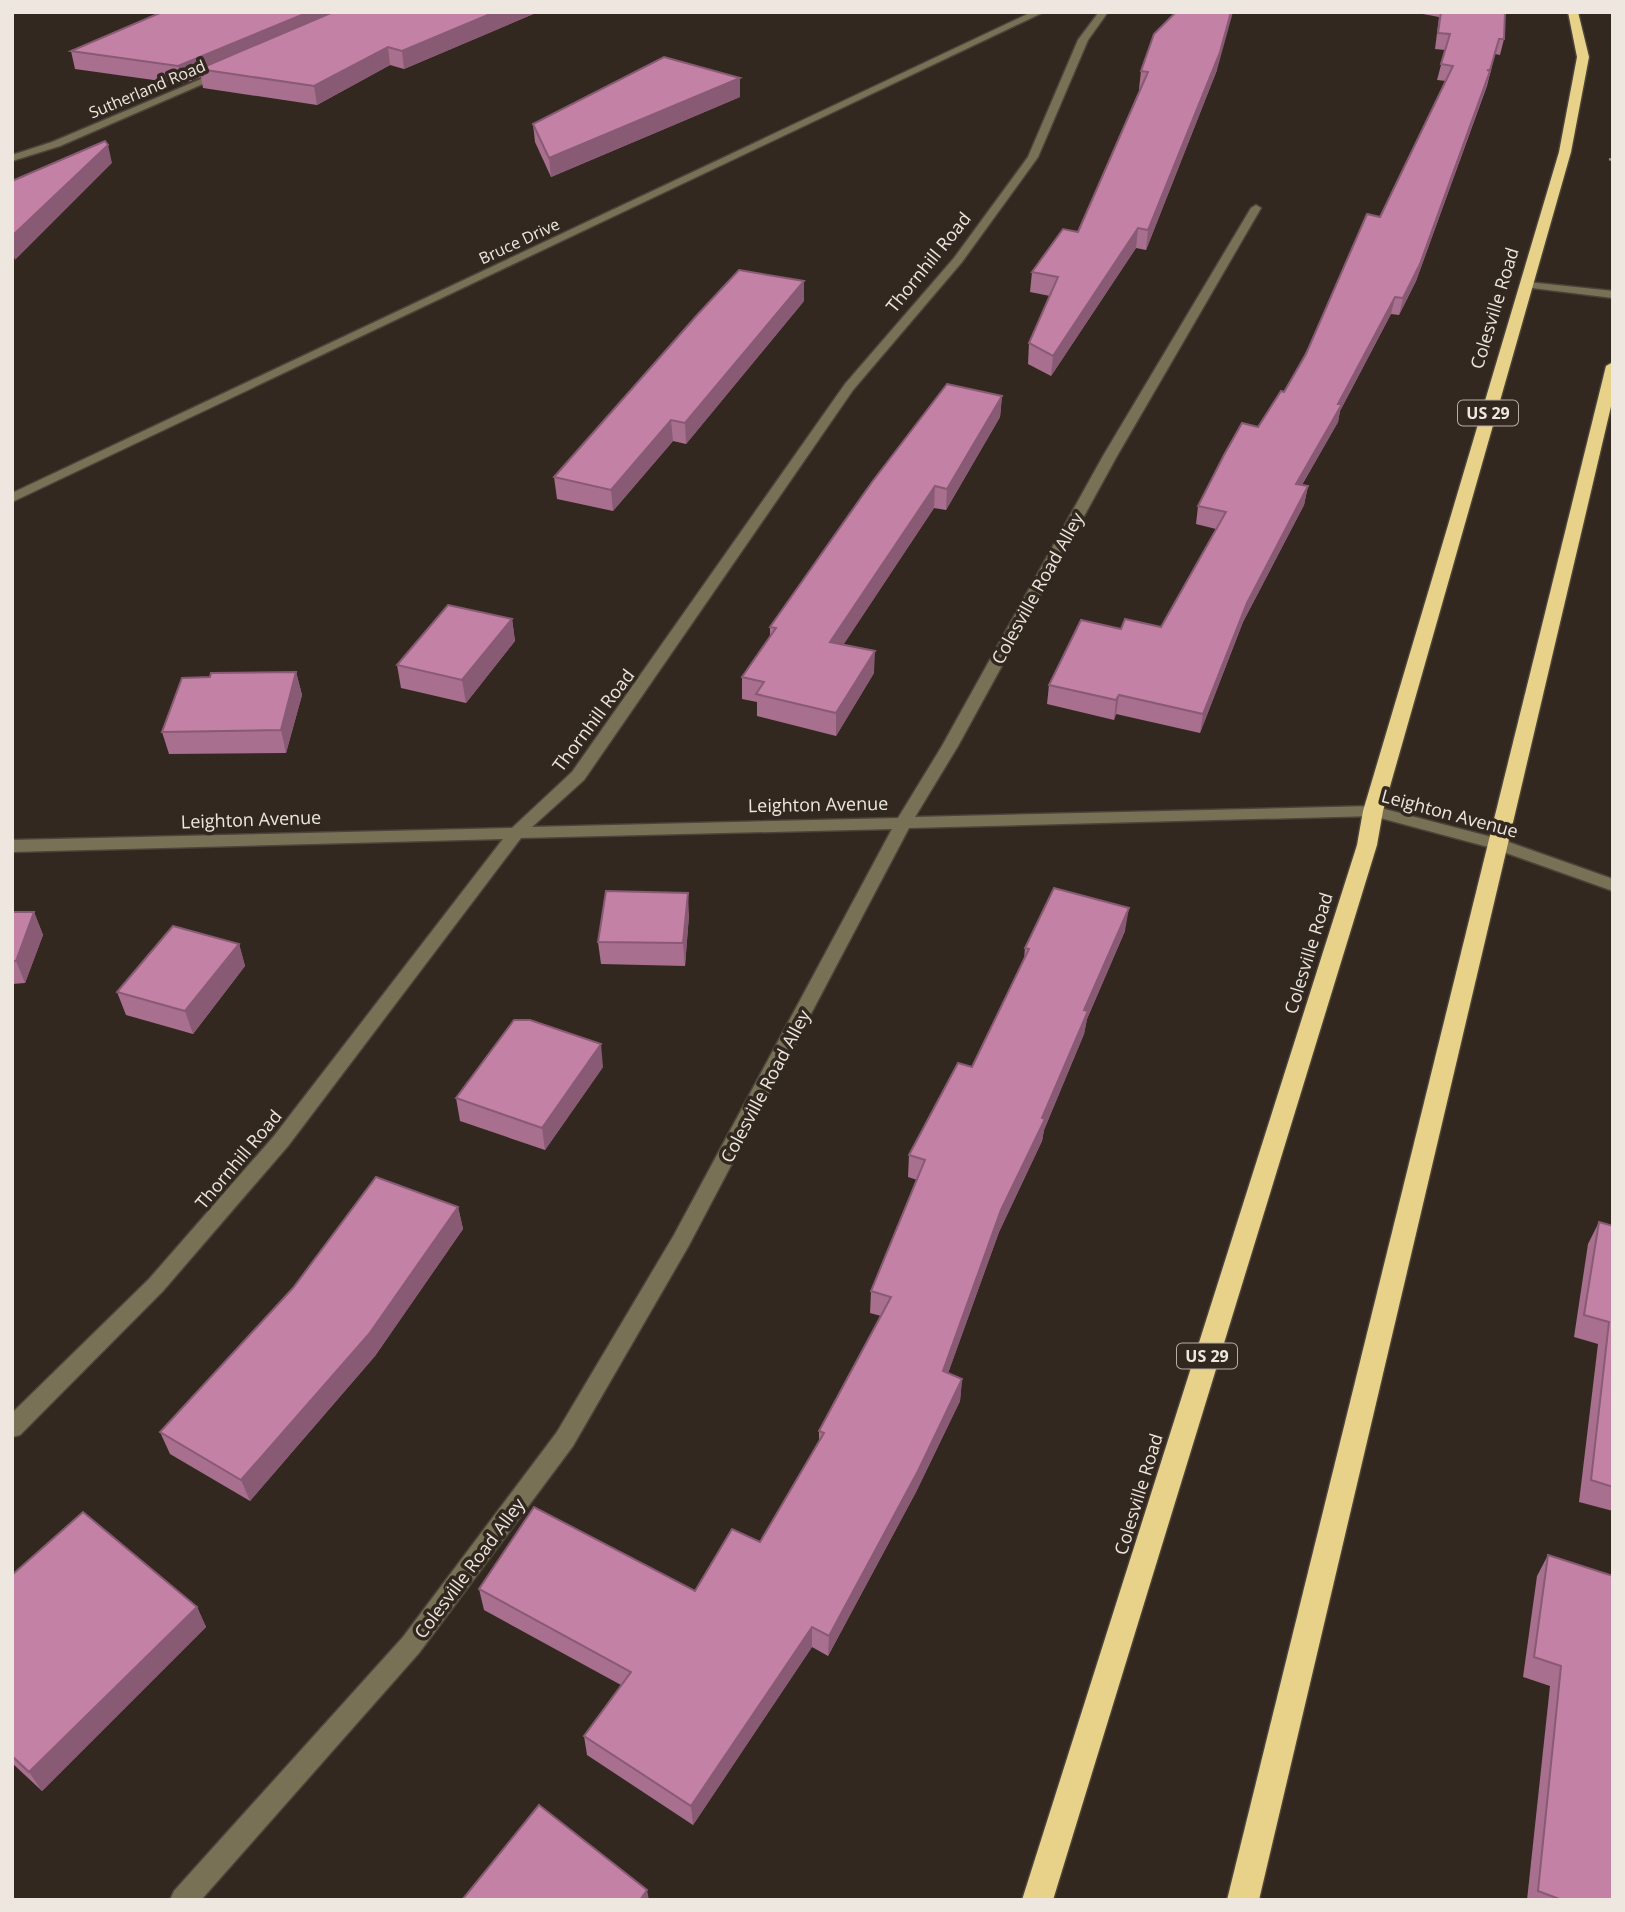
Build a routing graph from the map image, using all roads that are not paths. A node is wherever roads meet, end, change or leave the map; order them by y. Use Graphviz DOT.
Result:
graph roads {
  1 [pos="1040,12"];
  2 [pos="1573,12"];
  3 [pos="1098,13"];
  4 [pos="235,69"];
  5 [pos="12,158"];
  6 [pos="1256,208"];
  7 [pos="1528,285"];
  8 [pos="1613,295"];
  9 [pos="1613,366"];
  10 [pos="12,498"];
  11 [pos="1373,811"];
  12 [pos="904,822"];
  13 [pos="519,831"];
  14 [pos="1497,844"];
  15 [pos="12,846"];
  16 [pos="1613,885"];
  17 [pos="12,1428"];
  18 [pos="183,1900"];
  19 [pos="1037,1900"];
  20 [pos="1243,1900"];
  1 -- 10 [label="street, Bruce Drive"];
  2 -- 7 [label="highway, Colesville Road / US 29"];
  3 -- 13 [label="street, Thornhill Road"];
  4 -- 5 [label="street, Sutherland Road"];
  6 -- 12 [label="street, Colesville Road Alley"];
  7 -- 8 [label="street"];
  7 -- 11 [label="highway, Colesville Road / US 29"];
  9 -- 14 [label="highway"];
  11 -- 12 [label="street, Leighton Avenue"];
  11 -- 14 [label="street, Leighton Avenue"];
  11 -- 19 [label="highway, Colesville Road / US 29"];
  12 -- 13 [label="street, Leighton Avenue"];
  12 -- 18 [label="street, Colesville Road Alley"];
  13 -- 15 [label="street, Leighton Avenue"];
  13 -- 17 [label="street, Thornhill Road"];
  14 -- 16 [label="street, Leighton Avenue"];
  14 -- 20 [label="highway"];
}
